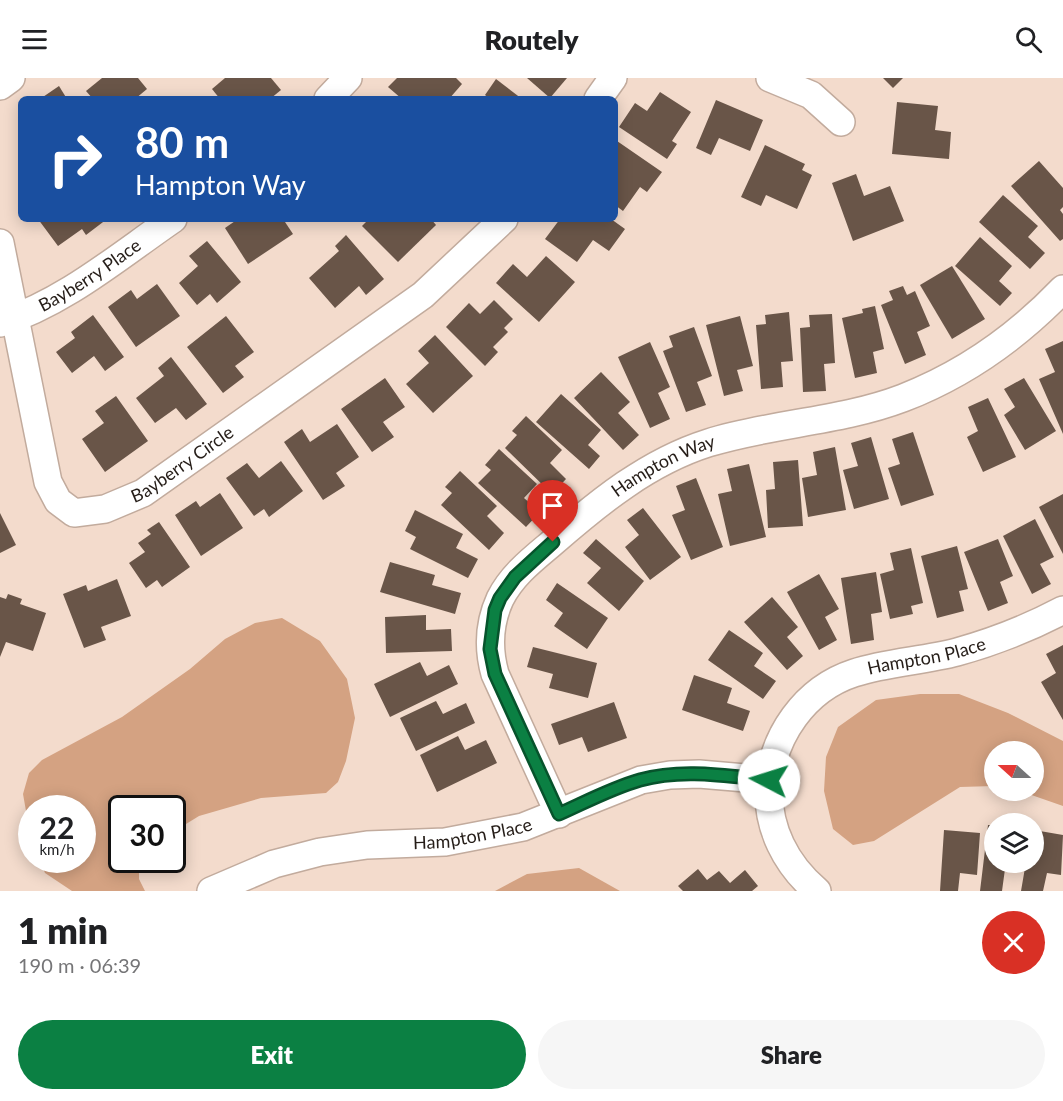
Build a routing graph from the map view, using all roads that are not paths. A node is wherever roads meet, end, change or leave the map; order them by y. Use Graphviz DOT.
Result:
graph roads {
  1 [pos="11,78"];
  2 [pos="348,78"];
  3 [pos="613,78"];
  4 [pos="770,78"];
  5 [pos="0,86"];
  6 [pos="331,96"];
  7 [pos="600,96"];
  8 [pos="841,122"];
  9 [pos="169,222"];
  10 [pos="501,222"];
  11 [pos="0,243"];
  12 [pos="1063,289"];
  13 [pos="7,321"];
  14 [pos="1063,610"];
  15 [pos="769,780"];
  16 [pos="559,814"];
  17 [pos="211,891"];
  18 [pos="817,891"];
  1 -- 5 [label="street"];
  2 -- 6 [label="street"];
  3 -- 7 [label="street"];
  4 -- 8 [label="street"];
  9 -- 13 [label="street, Bayberry Place"];
  10 -- 13 [label="street, Bayberry Circle"];
  11 -- 13 [label="street, Bayberry Circle"];
  12 -- 16 [label="street, Hampton Way"];
  14 -- 15 [label="street, Hampton Place"];
  15 -- 16 [label="street, Hampton Place"];
  15 -- 18 [label="street, Hampton Place"];
  16 -- 17 [label="street, Hampton Place"];
}
